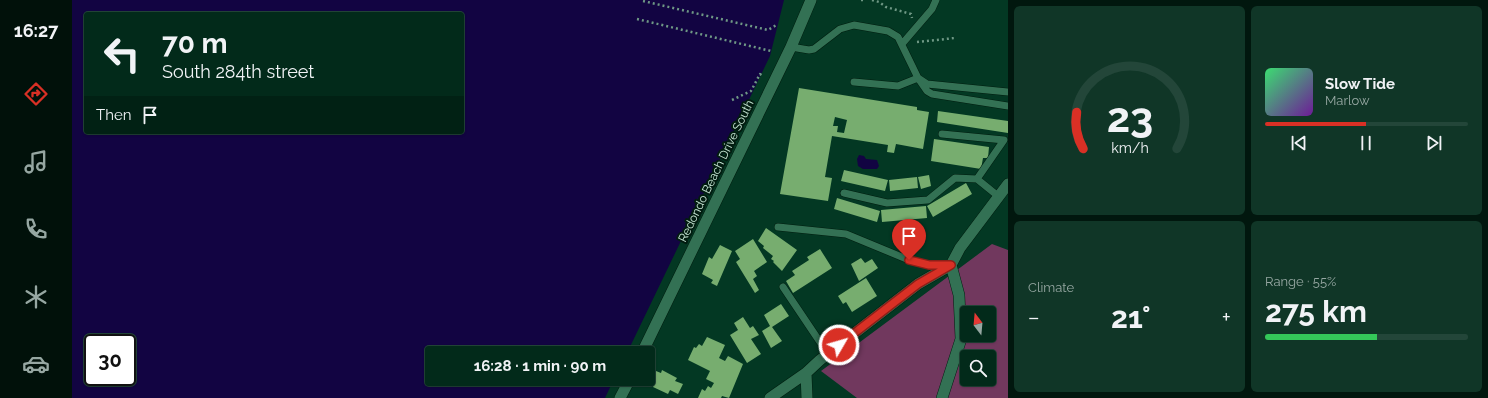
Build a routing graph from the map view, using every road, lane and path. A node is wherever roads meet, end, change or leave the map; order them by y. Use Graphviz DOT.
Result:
graph roads {
  1 [pos="811,0"];
  2 [pos="861,0"];
  3 [pos="865,0"];
  4 [pos="936,0"];
  5 [pos="643,1"];
  6 [pos="637,19"];
  7 [pos="778,24"];
  8 [pos="902,44"];
  9 [pos="792,47"];
  10 [pos="771,51"];
  11 [pos="763,76"];
  12 [pos="918,78"];
  13 [pos="854,82"];
  14 [pos="1008,92"];
  15 [pos="732,100"];
  16 [pos="1008,106"];
  17 [pos="942,134"];
  18 [pos="977,179"];
  19 [pos="1008,184"];
  20 [pos="844,193"];
  21 [pos="998,196"];
  22 [pos="778,227"];
  23 [pos="951,265"];
  24 [pos="783,287"];
  25 [pos="645,346"];
  26 [pos="828,354"];
  27 [pos="806,373"];
  28 [pos="626,386"];
  29 [pos="620,398"];
  30 [pos="770,398"];
  31 [pos="807,398"];
  32 [pos="942,398"];
  1 -- 9 [label="street, Redondo Beach Drive South"];
  2 -- 3 [label="path"];
  4 -- 8 [label="lane"];
  5 -- 7 [label="path"];
  6 -- 10 [label="path"];
  8 -- 9 [label="lane"];
  8 -- 12 [label="lane"];
  9 -- 25 [label="street, Redondo Beach Drive South"];
  11 -- 15 [label="path"];
  12 -- 13 [label="lane"];
  12 -- 14 [label="lane"];
  12 -- 16 [label="lane"];
  17 -- 18 [label="lane"];
  18 -- 20 [label="lane"];
  18 -- 21 [label="lane"];
  19 -- 21 [label="street"];
  21 -- 23 [label="street"];
  22 -- 23 [label="lane"];
  23 -- 26 [label="street"];
  23 -- 32 [label="street"];
  24 -- 26 [label="lane"];
  26 -- 27 [label="street"];
  27 -- 30 [label="street"];
  27 -- 31 [label="street"];
  28 -- 29 [label="street"];
}
